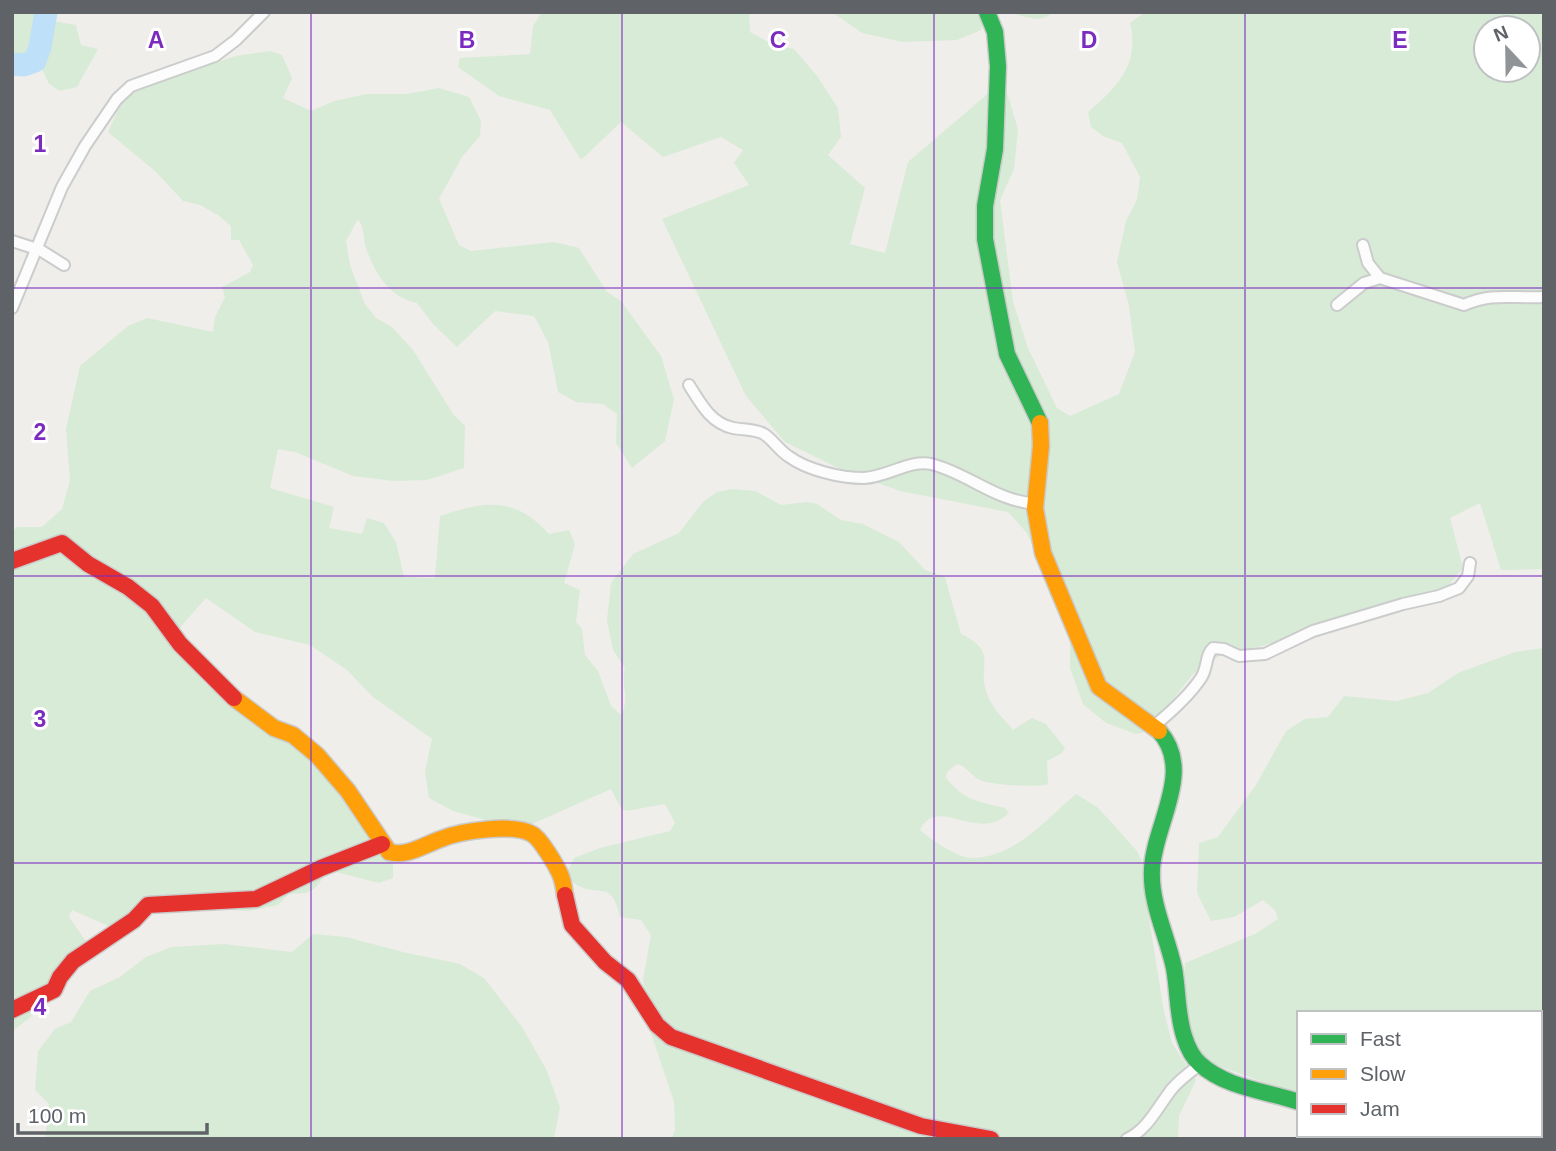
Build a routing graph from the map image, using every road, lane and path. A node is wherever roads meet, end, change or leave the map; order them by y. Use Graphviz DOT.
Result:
graph roads {
  1 [pos="264,12"];
  2 [pos="987,12"];
  3 [pos="12,241"];
  4 [pos="1363,245"];
  5 [pos="35,248"];
  6 [pos="64,265"];
  7 [pos="1380,278"];
  8 [pos="1544,297"];
  9 [pos="1337,305"];
  10 [pos="12,308"];
  11 [pos="689,385"];
  12 [pos="1035,504"];
  13 [pos="12,561"];
  14 [pos="1469,563"];
  15 [pos="1154,726"];
  16 [pos="382,844"];
  17 [pos="12,1010"];
  18 [pos="1201,1065"];
  19 [pos="1297,1101"];
  20 [pos="991,1139"];
  21 [pos="1126,1139"];
  1 -- 5 [label="street"];
  2 -- 12 [label="street"];
  3 -- 5 [label="street"];
  4 -- 7 [label="street"];
  5 -- 6 [label="street"];
  5 -- 10 [label="street"];
  7 -- 8 [label="street"];
  7 -- 9 [label="street"];
  11 -- 12 [label="street"];
  12 -- 15 [label="street"];
  13 -- 16 [label="street"];
  14 -- 15 [label="street"];
  15 -- 18 [label="street"];
  16 -- 17 [label="street"];
  16 -- 20 [label="street"];
  18 -- 19 [label="street"];
  18 -- 21 [label="street"];
}
